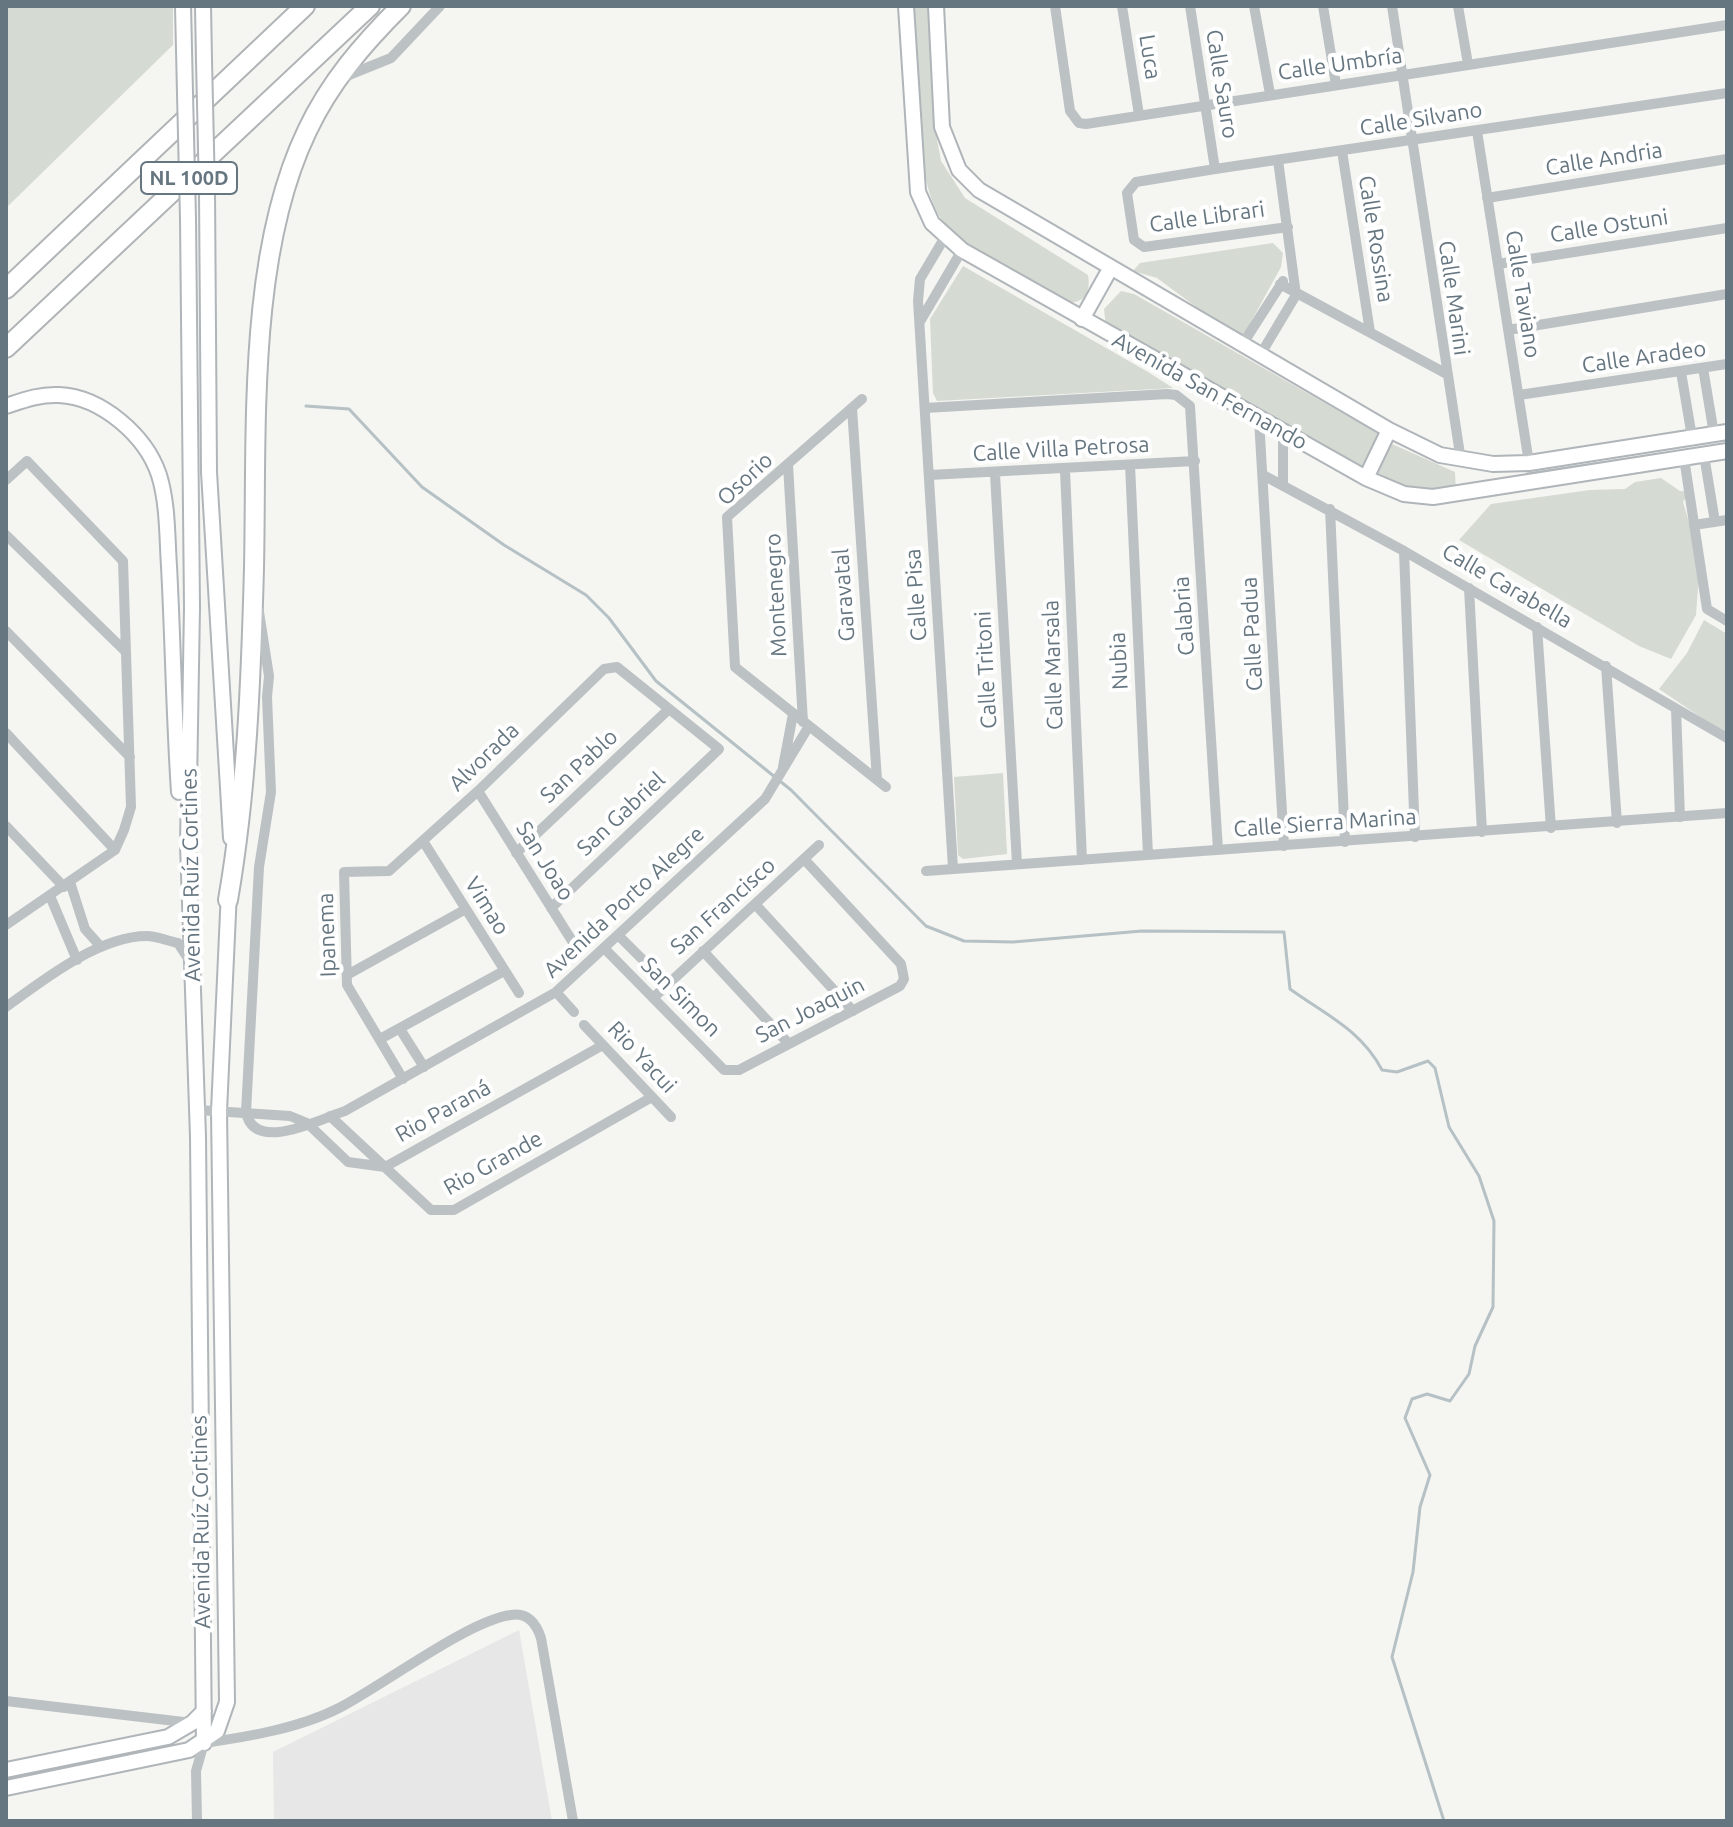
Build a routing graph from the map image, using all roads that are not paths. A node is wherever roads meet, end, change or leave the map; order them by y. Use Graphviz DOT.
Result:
graph roads {
  1 [pos="183,6"];
  2 [pos="203,6"];
  3 [pos="305,6"];
  4 [pos="370,6"];
  5 [pos="401,6"];
  6 [pos="440,6"];
  7 [pos="906,6"];
  8 [pos="936,6"];
  9 [pos="1055,6"];
  10 [pos="1122,6"];
  11 [pos="1190,6"];
  12 [pos="1254,6"];
  13 [pos="1323,6"];
  14 [pos="1392,6"];
  15 [pos="1458,6"];
  16 [pos="1727,25"];
  17 [pos="1468,64"];
  18 [pos="1402,76"];
  19 [pos="1336,85"];
  20 [pos="1727,93"];
  21 [pos="1270,94"];
  22 [pos="1206,104"];
  23 [pos="1139,115"];
  24 [pos="1477,131"];
  25 [pos="1411,141"];
  26 [pos="1342,151"];
  27 [pos="1727,159"];
  28 [pos="1278,160"];
  29 [pos="1215,169"];
  30 [pos="1127,193"];
  31 [pos="1487,198"];
  32 [pos="1288,227"];
  33 [pos="1727,228"];
  34 [pos="945,237"];
  35 [pos="962,250"];
  36 [pos="1498,264"];
  37 [pos="1110,269"];
  38 [pos="1293,271"];
  39 [pos="1280,284"];
  40 [pos="6,289"];
  41 [pos="1727,294"];
  42 [pos="1296,295"];
  43 [pos="1082,319"];
  44 [pos="921,320"];
  45 [pos="1508,330"];
  46 [pos="1370,332"];
  47 [pos="1242,345"];
  48 [pos="6,348"];
  49 [pos="1259,357"];
  50 [pos="1727,364"];
  51 [pos="1703,368"];
  52 [pos="1681,372"];
  53 [pos="1445,373"];
  54 [pos="1519,395"];
  55 [pos="862,399"];
  56 [pos="6,406"];
  57 [pos="852,408"];
  58 [pos="925,408"];
  59 [pos="1259,419"];
  60 [pos="1389,430"];
  61 [pos="1283,433"];
  62 [pos="1720,433"];
  63 [pos="1692,437"];
  64 [pos="1727,451"];
  65 [pos="255,454"];
  66 [pos="1704,455"];
  67 [pos="1684,458"];
  68 [pos="1195,461"];
  69 [pos="1461,461"];
  70 [pos="1529,463"];
  71 [pos="788,465"];
  72 [pos="1130,465"];
  73 [pos="1065,470"];
  74 [pos="995,474"];
  75 [pos="929,475"];
  76 [pos="1263,475"];
  77 [pos="1366,478"];
  78 [pos="6,480"];
  79 [pos="1283,483"];
  80 [pos="1330,509"];
  81 [pos="1727,520"];
  82 [pos="1715,522"];
  83 [pos="1694,525"];
  84 [pos="6,535"];
  85 [pos="1404,551"];
  86 [pos="254,570"];
  87 [pos="1469,588"];
  88 [pos="1727,621"];
  89 [pos="1537,627"];
  90 [pos="6,631"];
  91 [pos="126,652"];
  92 [pos="1606,666"];
  93 [pos="669,709"];
  94 [pos="1676,709"];
  95 [pos="793,714"];
  96 [pos="806,724"];
  97 [pos="6,733"];
  98 [pos="1727,738"];
  99 [pos="130,757"];
  100 [pos="781,777"];
  101 [pos="478,791"];
  102 [pos="1727,813"];
  103 [pos="1680,817"];
  104 [pos="1617,823"];
  105 [pos="6,826"];
  106 [pos="1551,828"];
  107 [pos="1482,832"];
  108 [pos="1415,837"];
  109 [pos="423,841"];
  110 [pos="1345,842"];
  111 [pos="819,845"];
  112 [pos="1284,846"];
  113 [pos="115,850"];
  114 [pos="1218,850"];
  115 [pos="516,853"];
  116 [pos="1148,855"];
  117 [pos="804,859"];
  118 [pos="1082,860"];
  119 [pos="1017,864"];
  120 [pos="953,868"];
  121 [pos="926,871"];
  122 [pos="344,872"];
  123 [pos="189,876"];
  124 [pos="67,884"];
  125 [pos="50,896"];
  126 [pos="228,900"];
  127 [pos="755,904"];
  128 [pos="551,908"];
  129 [pos="466,909"];
  130 [pos="6,925"];
  131 [pos="618,935"];
  132 [pos="101,947"];
  133 [pos="604,948"];
  134 [pos="703,951"];
  135 [pos="579,952"];
  136 [pos="77,960"];
  137 [pos="193,964"];
  138 [pos="504,971"];
  139 [pos="347,975"];
  140 [pos="667,984"];
  141 [pos="556,992"];
  142 [pos="519,993"];
  143 [pos="653,998"];
  144 [pos="6,1007"];
  145 [pos="853,1011"];
  146 [pos="574,1012"];
  147 [pos="584,1025"];
  148 [pos="400,1029"];
  149 [pos="380,1039"];
  150 [pos="789,1044"];
  151 [pos="603,1045"];
  152 [pos="424,1067"];
  153 [pos="732,1071"];
  154 [pos="403,1079"];
  155 [pos="652,1097"];
  156 [pos="198,1110"];
  157 [pos="219,1111"];
  158 [pos="246,1112"];
  159 [pos="330,1116"];
  160 [pos="671,1117"];
  161 [pos="307,1123"];
  162 [pos="385,1167"];
  163 [pos="6,1701"];
  164 [pos="204,1711"];
  165 [pos="192,1723"];
  166 [pos="148,1741"];
  167 [pos="204,1743"];
  168 [pos="150,1758"];
  169 [pos="6,1770"];
  170 [pos="6,1788"];
  171 [pos="197,1821"];
  172 [pos="573,1821"];
  1 -- 123 [label="main road, Avenida Ruíz Cortines, bridge"];
  2 -- 126 [label="main road, bridge"];
  3 -- 40 [label="highway, NL 100D"];
  4 -- 48 [label="highway, NL 100D"];
  5 -- 65 [label="highway"];
  6 -- 65 [label="street"];
  7 -- 34 [label="main road, Avenida San Fernando"];
  8 -- 37 [label="main road"];
  9 -- 23 [label="street, Calle Umbría"];
  10 -- 23 [label="street, Luca"];
  11 -- 22 [label="street, Calle Sauro"];
  12 -- 21 [label="street"];
  13 -- 19 [label="street"];
  14 -- 18 [label="street, Calle Marini"];
  15 -- 17 [label="street"];
  16 -- 17 [label="street, Calle Umbría"];
  17 -- 18 [label="street, Calle Umbría"];
  18 -- 19 [label="street, Calle Umbría"];
  18 -- 25 [label="street, Calle Marini"];
  19 -- 21 [label="street, Calle Umbría"];
  20 -- 24 [label="street, Calle Silvano"];
  21 -- 22 [label="street, Calle Umbría"];
  22 -- 23 [label="street, Calle Umbría"];
  22 -- 29 [label="street, Calle Sauro"];
  24 -- 25 [label="street, Calle Silvano"];
  24 -- 31 [label="street, Calle Taviano"];
  25 -- 26 [label="street, Calle Silvano"];
  25 -- 53 [label="street, Calle Marini"];
  26 -- 28 [label="street, Calle Silvano"];
  26 -- 46 [label="street, Calle Rossina"];
  27 -- 31 [label="street, Calle Andria"];
  28 -- 29 [label="street, Calle Silvano"];
  28 -- 32 [label="street"];
  29 -- 30 [label="street, Calle Silvano"];
  30 -- 32 [label="street, Calle Librari"];
  31 -- 36 [label="street, Calle Taviano"];
  32 -- 38 [label="street"];
  33 -- 36 [label="street, Calle Ostuni"];
  34 -- 35 [label="main road, Avenida San Fernando"];
  34 -- 44 [label="street, Calle Pisa"];
  35 -- 43 [label="main road, Avenida San Fernando"];
  35 -- 44 [label="street"];
  36 -- 45 [label="street, Calle Taviano"];
  37 -- 43 [label="main road"];
  37 -- 47 [label="main road"];
  38 -- 39 [label="street"];
  38 -- 42 [label="street"];
  39 -- 42 [label="street"];
  39 -- 47 [label="street"];
  41 -- 45 [label="street"];
  42 -- 46 [label="street"];
  42 -- 49 [label="street"];
  43 -- 59 [label="main road, Avenida San Fernando"];
  44 -- 58 [label="street, Calle Pisa"];
  45 -- 54 [label="street, Calle Taviano"];
  46 -- 53 [label="street"];
  47 -- 49 [label="main road"];
  49 -- 60 [label="main road"];
  50 -- 51 [label="street, Calle Aradeo"];
  51 -- 52 [label="street, Calle Aradeo"];
  51 -- 62 [label="street"];
  52 -- 54 [label="street, Calle Aradeo"];
  52 -- 63 [label="street"];
  53 -- 69 [label="street, Calle Marini"];
  54 -- 70 [label="street, Calle Taviano"];
  55 -- 57 [label="street, Osorio"];
  56 -- 123 [label="main road"];
  57 -- 71 [label="street, Osorio"];
  57 -- 96 [label="street, Garavatal"];
  58 -- 68 [label="street, Calabria"];
  58 -- 75 [label="street, Calle Pisa"];
  59 -- 61 [label="main road, Avenida San Fernando"];
  59 -- 76 [label="street, Calle Padua"];
  60 -- 69 [label="main road"];
  60 -- 77 [label="main road"];
  61 -- 77 [label="main road, Avenida San Fernando"];
  61 -- 79 [label="street"];
  62 -- 63 [label="main road"];
  63 -- 70 [label="main road"];
  64 -- 66 [label="main road, Avenida San Fernando"];
  65 -- 86 [label="highway"];
  66 -- 67 [label="main road, Avenida San Fernando"];
  66 -- 82 [label="street"];
  67 -- 77 [label="main road, Avenida San Fernando"];
  67 -- 83 [label="street"];
  68 -- 72 [label="street, Calle Villa Petrosa"];
  68 -- 114 [label="street, Calabria"];
  69 -- 70 [label="main road"];
  71 -- 95 [label="street, Osorio"];
  71 -- 96 [label="street, Montenegro"];
  72 -- 73 [label="street, Calle Villa Petrosa"];
  72 -- 116 [label="street, Nubia"];
  73 -- 74 [label="street, Calle Villa Petrosa"];
  73 -- 118 [label="street, Calle Marsala"];
  74 -- 75 [label="street, Calle Villa Petrosa"];
  74 -- 119 [label="street, Calle Tritoni"];
  75 -- 120 [label="street, Calle Pisa"];
  76 -- 79 [label="street, Calle Carabella"];
  76 -- 112 [label="street, Calle Padua"];
  78 -- 91 [label="street"];
  79 -- 80 [label="street, Calle Carabella"];
  80 -- 85 [label="street, Calle Carabella"];
  80 -- 110 [label="street"];
  81 -- 82 [label="street"];
  82 -- 83 [label="street"];
  83 -- 88 [label="street"];
  84 -- 91 [label="street"];
  85 -- 87 [label="street, Calle Carabella"];
  85 -- 108 [label="street"];
  86 -- 126 [label="highway"];
  86 -- 158 [label="street"];
  87 -- 89 [label="street, Calle Carabella"];
  87 -- 107 [label="street"];
  89 -- 92 [label="street, Calle Carabella"];
  89 -- 106 [label="street"];
  90 -- 99 [label="street"];
  91 -- 99 [label="street"];
  92 -- 94 [label="street, Calle Carabella"];
  92 -- 104 [label="street"];
  93 -- 101 [label="street, Alvorada"];
  93 -- 115 [label="street, San Pablo"];
  93 -- 128 [label="street, San Gabriel"];
  94 -- 98 [label="street, Calle Carabella"];
  94 -- 103 [label="street"];
  95 -- 96 [label="street"];
  95 -- 100 [label="street"];
  96 -- 100 [label="street, Avenida Porto Alegre"];
  97 -- 113 [label="street"];
  99 -- 113 [label="street"];
  100 -- 131 [label="street, Avenida Porto Alegre"];
  101 -- 109 [label="street, Alvorada"];
  101 -- 115 [label="street, San Joao"];
  102 -- 103 [label="street, Calle Sierra Marina"];
  103 -- 104 [label="street, Calle Sierra Marina"];
  104 -- 106 [label="street, Calle Sierra Marina"];
  105 -- 124 [label="street"];
  106 -- 107 [label="street, Calle Sierra Marina"];
  107 -- 108 [label="street, Calle Sierra Marina"];
  108 -- 110 [label="street, Calle Sierra Marina"];
  109 -- 122 [label="street, Alvorada"];
  109 -- 129 [label="street, Vimao"];
  110 -- 112 [label="street, Calle Sierra Marina"];
  111 -- 117 [label="street, San Francisco"];
  112 -- 114 [label="street, Calle Sierra Marina"];
  113 -- 124 [label="street"];
  114 -- 116 [label="street, Calle Sierra Marina"];
  115 -- 128 [label="street, San Joao"];
  116 -- 118 [label="street, Calle Sierra Marina"];
  117 -- 127 [label="street, San Francisco"];
  117 -- 145 [label="street, San Joaquin"];
  118 -- 119 [label="street, Calle Sierra Marina"];
  119 -- 120 [label="street, Calle Sierra Marina"];
  120 -- 121 [label="street, Calle Sierra Marina"];
  122 -- 139 [label="street, Ipanema"];
  123 -- 137 [label="main road, Avenida Ruíz Cortines"];
  124 -- 125 [label="street"];
  124 -- 132 [label="street"];
  125 -- 130 [label="street"];
  125 -- 136 [label="street"];
  126 -- 157 [label="main road"];
  127 -- 134 [label="street, San Francisco"];
  127 -- 145 [label="street"];
  128 -- 135 [label="street, San Joao"];
  129 -- 138 [label="street, Vimao"];
  129 -- 139 [label="street"];
  131 -- 133 [label="street, Avenida Porto Alegre"];
  131 -- 140 [label="street, San Simon"];
  132 -- 136 [label="street"];
  132 -- 137 [label="street"];
  133 -- 141 [label="street, Avenida Porto Alegre"];
  133 -- 143 [label="street, San Simon"];
  134 -- 140 [label="street, San Francisco"];
  134 -- 150 [label="street"];
  136 -- 144 [label="street"];
  137 -- 156 [label="main road, Avenida Ruíz Cortines"];
  138 -- 142 [label="street, Vimao"];
  138 -- 148 [label="street"];
  139 -- 149 [label="street, Ipanema"];
  140 -- 143 [label="street, San Francisco"];
  141 -- 146 [label="street"];
  141 -- 152 [label="street, Avenida Porto Alegre"];
  143 -- 153 [label="street, San Simon"];
  145 -- 150 [label="street, San Joaquin"];
  147 -- 151 [label="street, Rio Yacui"];
  148 -- 149 [label="street"];
  148 -- 152 [label="street"];
  149 -- 154 [label="street, Ipanema"];
  150 -- 153 [label="street, San Joaquin"];
  151 -- 155 [label="street, Rio Yacui"];
  151 -- 162 [label="street, Rio Paraná"];
  152 -- 154 [label="street, Avenida Porto Alegre"];
  154 -- 159 [label="street, Avenida Porto Alegre"];
  155 -- 160 [label="street, Rio Yacui"];
  155 -- 162 [label="street, Rio Grande"];
  156 -- 157 [label="street"];
  156 -- 164 [label="main road, Avenida Ruíz Cortines"];
  157 -- 158 [label="street"];
  157 -- 167 [label="main road"];
  158 -- 161 [label="street"];
  158 -- 161 [label="street, Avenida Porto Alegre"];
  159 -- 161 [label="street, Avenida Porto Alegre"];
  159 -- 162 [label="street, Rio Grande"];
  161 -- 162 [label="street, Rio Paraná"];
  163 -- 165 [label="street"];
  164 -- 165 [label="main road"];
  164 -- 167 [label="main road, Avenida Ruíz Cortines"];
  165 -- 166 [label="main road"];
  166 -- 168 [label="main road"];
  166 -- 169 [label="main road"];
  167 -- 168 [label="main road"];
  167 -- 171 [label="street"];
  167 -- 172 [label="street"];
  168 -- 170 [label="main road"];
}
